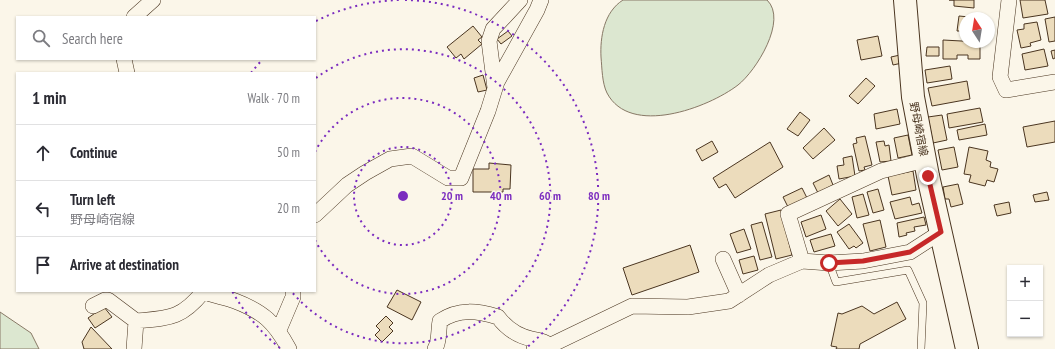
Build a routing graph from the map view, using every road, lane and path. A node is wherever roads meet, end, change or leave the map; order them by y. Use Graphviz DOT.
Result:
graph roads {
  1 [pos="153,0"];
  2 [pos="520,0"];
  3 [pos="541,0"];
  4 [pos="904,0"];
  5 [pos="1009,0"];
  6 [pos="135,16"];
  7 [pos="124,60"];
  8 [pos="126,72"];
  9 [pos="1055,82"];
  10 [pos="495,88"];
  11 [pos="925,160"];
  12 [pos="316,214"];
  13 [pos="941,232"];
  14 [pos="723,259"];
  15 [pos="802,261"];
  16 [pos="829,263"];
  17 [pos="202,292"];
  18 [pos="206,292"];
  19 [pos="293,292"];
  20 [pos="739,295"];
  21 [pos="93,306"];
  22 [pos="136,321"];
  23 [pos="279,330"];
  24 [pos="549,346"];
  25 [pos="134,349"];
  26 [pos="289,349"];
  27 [pos="435,349"];
  28 [pos="534,349"];
  29 [pos="921,349"];
  30 [pos="967,349"];
  1 -- 6 [label="street"];
  2 -- 10 [label="street"];
  3 -- 10 [label="street"];
  4 -- 11 [label="main road, 野母崎宿線"];
  5 -- 9 [label="street"];
  7 -- 8 [label="street"];
  10 -- 12 [label="street"];
  11 -- 13 [label="main road, 野母崎宿線"];
  11 -- 15 [label="street"];
  13 -- 16 [label="street"];
  13 -- 30 [label="main road, 野母崎宿線"];
  14 -- 20 [label="street"];
  15 -- 16 [label="street"];
  15 -- 20 [label="street"];
  16 -- 29 [label="lane"];
  17 -- 22 [label="street"];
  18 -- 23 [label="street"];
  19 -- 23 [label="street"];
  20 -- 24 [label="street"];
  21 -- 22 [label="street"];
  22 -- 25 [label="street"];
  23 -- 26 [label="street"];
  24 -- 27 [label="street"];
  24 -- 28 [label="street"];
}
